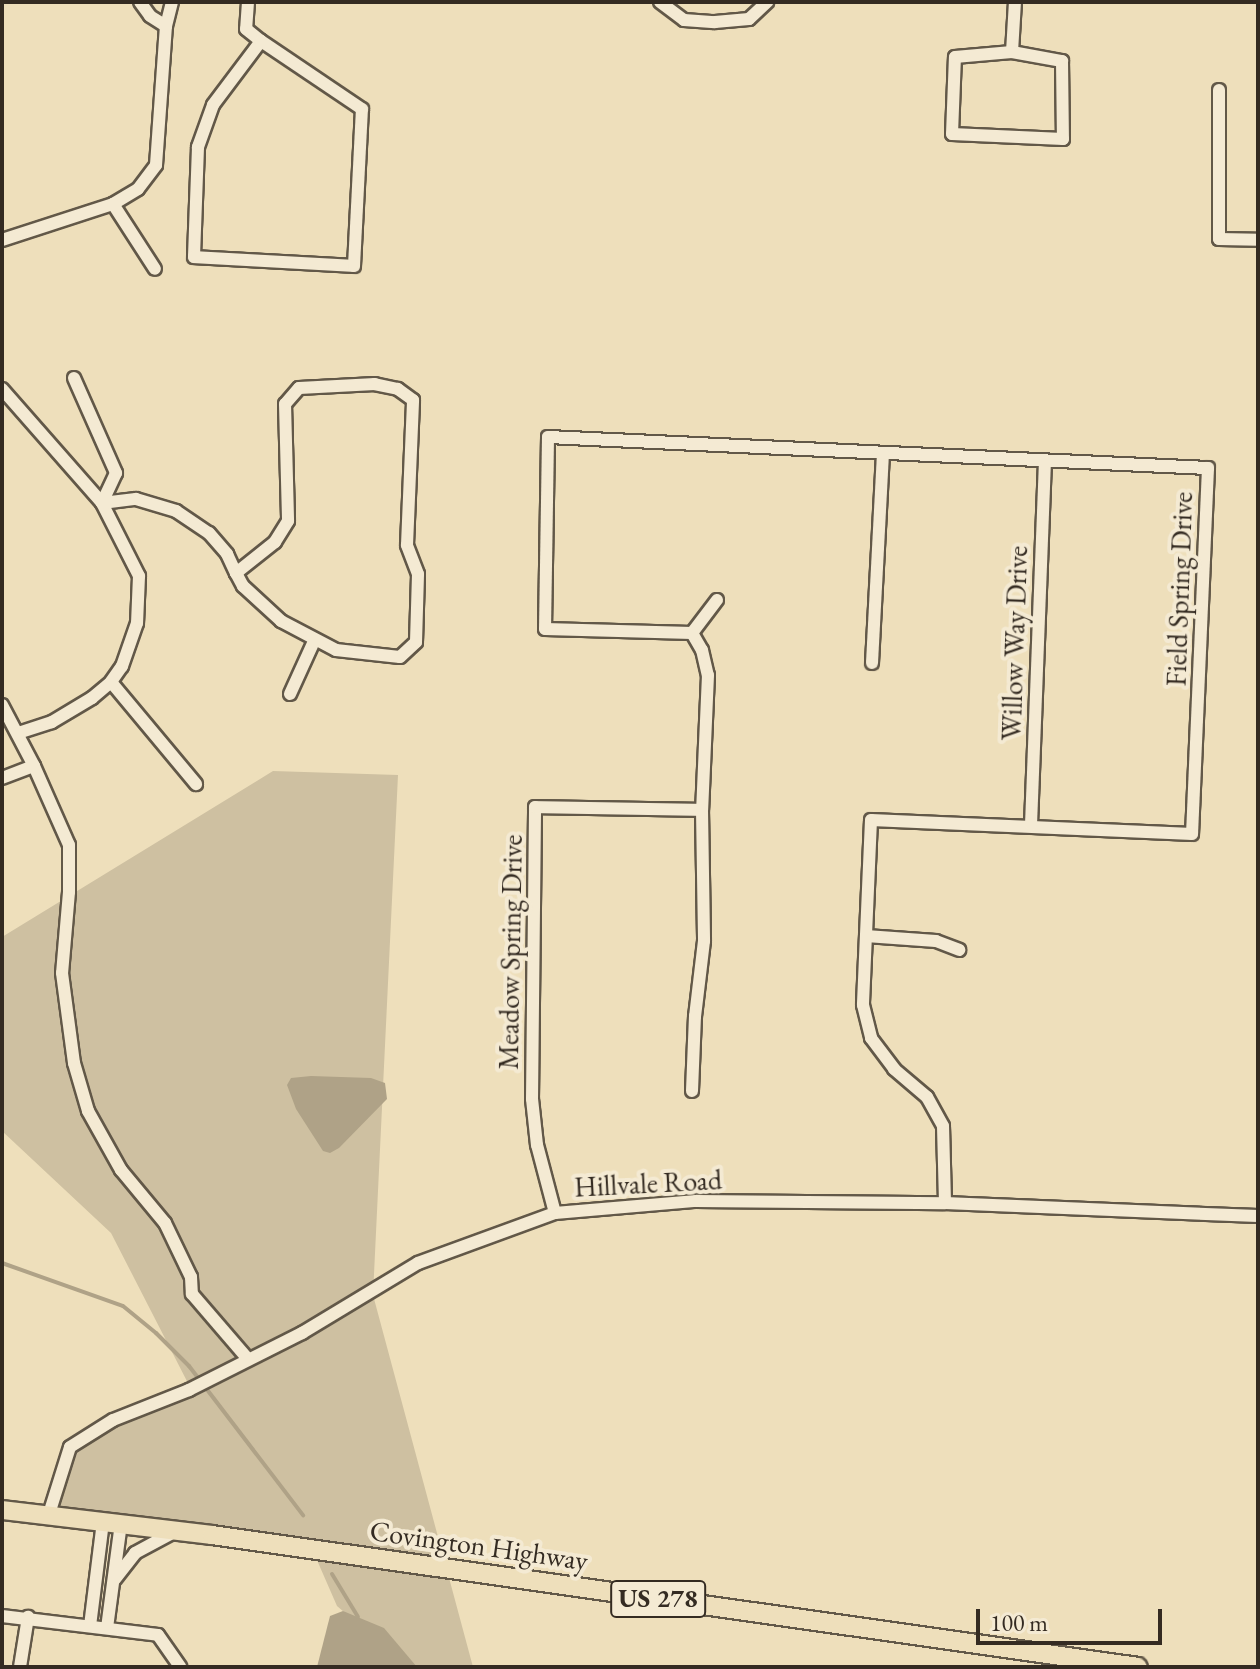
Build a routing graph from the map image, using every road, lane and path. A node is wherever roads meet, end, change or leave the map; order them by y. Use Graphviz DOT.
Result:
graph roads {
  1 [pos="140,2"];
  2 [pos="172,2"];
  3 [pos="248,2"];
  4 [pos="660,2"];
  5 [pos="767,2"];
  6 [pos="1015,2"];
  7 [pos="166,26"];
  8 [pos="261,41"];
  9 [pos="1012,52"];
  10 [pos="1219,90"];
  11 [pos="113,204"];
  12 [pos="2,240"];
  13 [pos="1258,240"];
  14 [pos="155,269"];
  15 [pos="74,378"];
  16 [pos="2,389"];
  17 [pos="883,454"];
  18 [pos="1045,462"];
  19 [pos="102,503"];
  20 [pos="236,573"];
  21 [pos="717,600"];
  22 [pos="692,633"];
  23 [pos="314,641"];
  24 [pos="872,663"];
  25 [pos="111,682"];
  26 [pos="290,694"];
  27 [pos="2,705"];
  28 [pos="18,733"];
  29 [pos="34,766"];
  30 [pos="2,778"];
  31 [pos="196,784"];
  32 [pos="702,810"];
  33 [pos="1031,825"];
  34 [pos="866,936"];
  35 [pos="959,950"];
  36 [pos="692,1091"];
  37 [pos="945,1203"];
  38 [pos="555,1213"];
  39 [pos="1258,1216"];
  40 [pos="248,1359"];
  41 [pos="2,1510"];
  42 [pos="49,1514"];
  43 [pos="112,1522"];
  44 [pos="177,1531"];
  45 [pos="113,1582"];
  46 [pos="2,1616"];
  47 [pos="28,1617"];
  48 [pos="90,1626"];
  49 [pos="107,1628"];
  50 [pos="20,1667"];
  51 [pos="180,1667"];
  52 [pos="1138,1667"];
  1 -- 7 [label="street"];
  2 -- 7 [label="street"];
  3 -- 8 [label="street"];
  4 -- 5 [label="street"];
  6 -- 9 [label="street"];
  7 -- 11 [label="street"];
  8 -- 8 [label="street"];
  9 -- 9 [label="street"];
  10 -- 13 [label="street"];
  11 -- 12 [label="street"];
  11 -- 14 [label="street"];
  15 -- 19 [label="street"];
  16 -- 19 [label="street"];
  17 -- 18 [label="street, Field Spring Drive"];
  17 -- 22 [label="street, Field Spring Drive"];
  17 -- 24 [label="street"];
  18 -- 33 [label="street, Willow Way Drive"];
  18 -- 33 [label="street, Field Spring Drive"];
  19 -- 20 [label="street"];
  19 -- 25 [label="street"];
  20 -- 23 [label="street"];
  20 -- 23 [label="street"];
  21 -- 22 [label="street"];
  22 -- 32 [label="street"];
  23 -- 26 [label="street"];
  25 -- 28 [label="street"];
  25 -- 31 [label="street"];
  27 -- 28 [label="street"];
  28 -- 29 [label="street"];
  29 -- 30 [label="street"];
  29 -- 40 [label="street"];
  32 -- 36 [label="street"];
  32 -- 38 [label="street, Meadow Spring Drive"];
  33 -- 34 [label="street, Field Spring Drive"];
  34 -- 35 [label="street"];
  34 -- 37 [label="street, Field Spring Drive"];
  37 -- 38 [label="street, Hillvale Road"];
  37 -- 39 [label="street, Hillvale Road"];
  38 -- 40 [label="street, Hillvale Road"];
  40 -- 42 [label="street, Hillvale Road"];
  41 -- 42 [label="main road, Covington Highway / US 278"];
  42 -- 43 [label="main road, Covington Highway / US 278"];
  43 -- 44 [label="main road, Covington Highway / US 278"];
  43 -- 45 [label="street"];
  43 -- 48 [label="street"];
  44 -- 45 [label="street"];
  44 -- 52 [label="main road, Covington Highway / US 278"];
  45 -- 49 [label="street"];
  46 -- 47 [label="street"];
  47 -- 48 [label="street"];
  47 -- 50 [label="street"];
  48 -- 49 [label="street"];
  49 -- 51 [label="street"];
}
